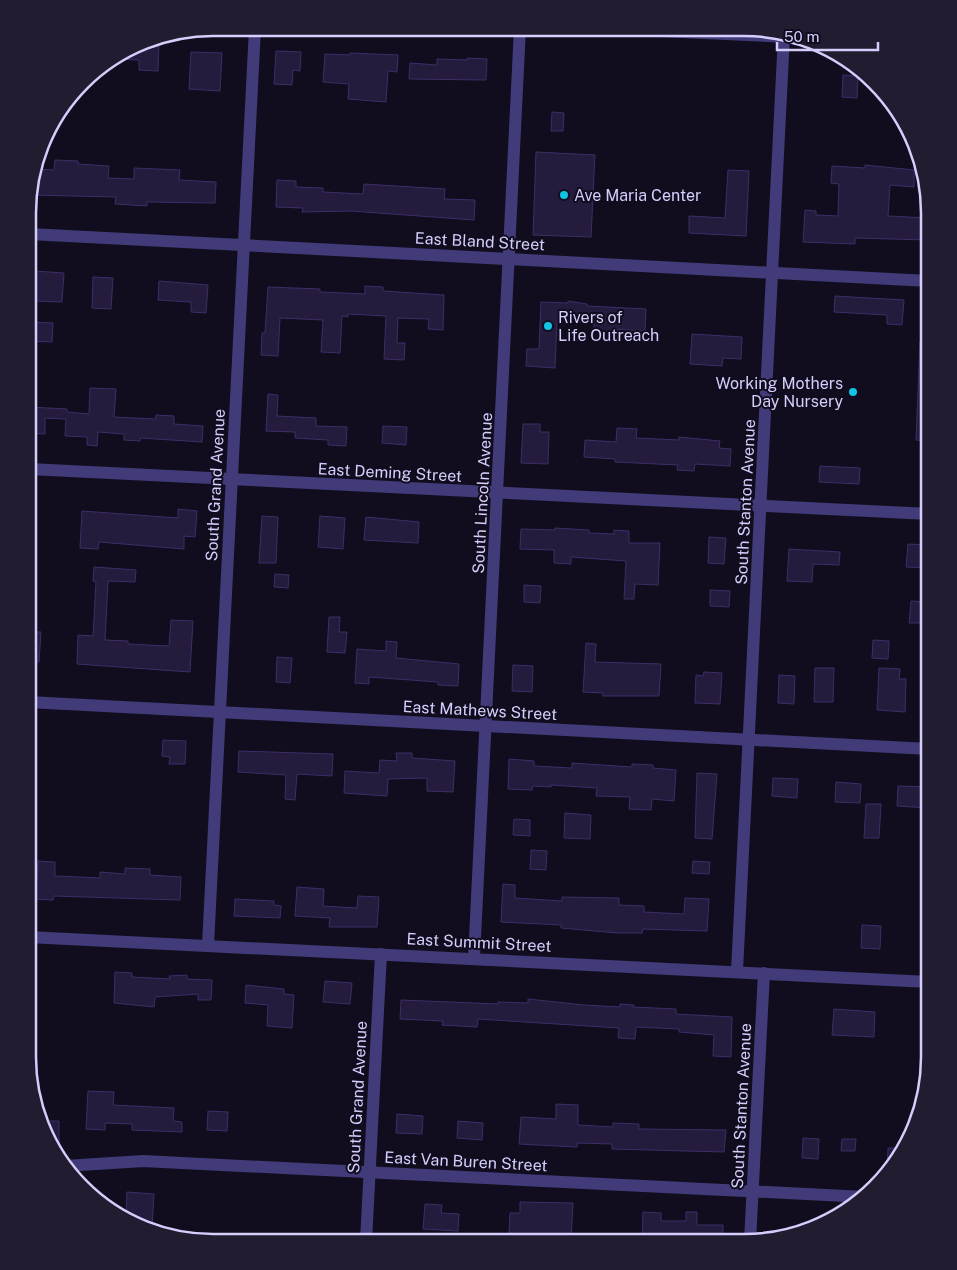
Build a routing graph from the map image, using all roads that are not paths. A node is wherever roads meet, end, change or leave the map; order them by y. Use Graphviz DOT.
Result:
graph roads {
  1 [pos="520,36"];
  2 [pos="255,37"];
  3 [pos="786,41"];
  4 [pos="36,234"];
  5 [pos="244,246"];
  6 [pos="508,258"];
  7 [pos="772,272"];
  8 [pos="921,280"];
  9 [pos="36,469"];
  10 [pos="232,481"];
  11 [pos="498,493"];
  12 [pos="762,506"];
  13 [pos="921,514"];
  14 [pos="36,702"];
  15 [pos="220,712"];
  16 [pos="486,727"];
  17 [pos="749,740"];
  18 [pos="920,749"];
  19 [pos="36,937"];
  20 [pos="208,944"];
  21 [pos="381,954"];
  22 [pos="474,958"];
  23 [pos="737,971"];
  24 [pos="764,973"];
  25 [pos="920,982"];
  26 [pos="73,1165"];
  27 [pos="369,1172"];
  28 [pos="752,1191"];
  29 [pos="853,1196"];
  30 [pos="750,1233"];
  31 [pos="366,1234"];
  1 -- 6 [label="street, South Lincoln Avenue"];
  2 -- 5 [label="street, South Grand Avenue"];
  3 -- 7 [label="street, South Stanton Avenue"];
  4 -- 5 [label="street, East Bland Street"];
  5 -- 6 [label="street, East Bland Street"];
  5 -- 10 [label="street, South Grand Avenue"];
  6 -- 7 [label="street, East Bland Street"];
  6 -- 11 [label="street, South Lincoln Avenue"];
  7 -- 8 [label="street, East Bland Street"];
  7 -- 12 [label="street, South Stanton Avenue"];
  9 -- 10 [label="street, East Deming Street"];
  10 -- 11 [label="street, East Deming Street"];
  10 -- 15 [label="street, South Grand Avenue"];
  11 -- 12 [label="street, East Deming Street"];
  11 -- 16 [label="street, South Lincoln Avenue"];
  12 -- 13 [label="street, East Deming Street"];
  12 -- 17 [label="street, South Stanton Avenue"];
  14 -- 15 [label="street, East Mathews Street"];
  15 -- 16 [label="street, East Mathews Street"];
  15 -- 20 [label="street, South Grand Avenue"];
  16 -- 17 [label="street, East Mathews Street"];
  16 -- 22 [label="street, South Lincoln Avenue"];
  17 -- 18 [label="street, East Mathews Street"];
  17 -- 23 [label="street, South Stanton Avenue"];
  19 -- 20 [label="street, East Summit Street"];
  20 -- 21 [label="street, East Summit Street"];
  21 -- 22 [label="street, East Summit Street"];
  21 -- 27 [label="street, South Grand Avenue"];
  22 -- 23 [label="street, East Summit Street"];
  23 -- 24 [label="street, East Summit Street"];
  24 -- 25 [label="street, East Summit Street"];
  24 -- 28 [label="street, South Stanton Avenue"];
  26 -- 27 [label="street, East Van Buren Street"];
  27 -- 28 [label="street, East Van Buren Street"];
  27 -- 31 [label="street, South Grand Avenue"];
  28 -- 29 [label="street, East Van Buren Street"];
  28 -- 30 [label="street, South Stanton Avenue"];
}
